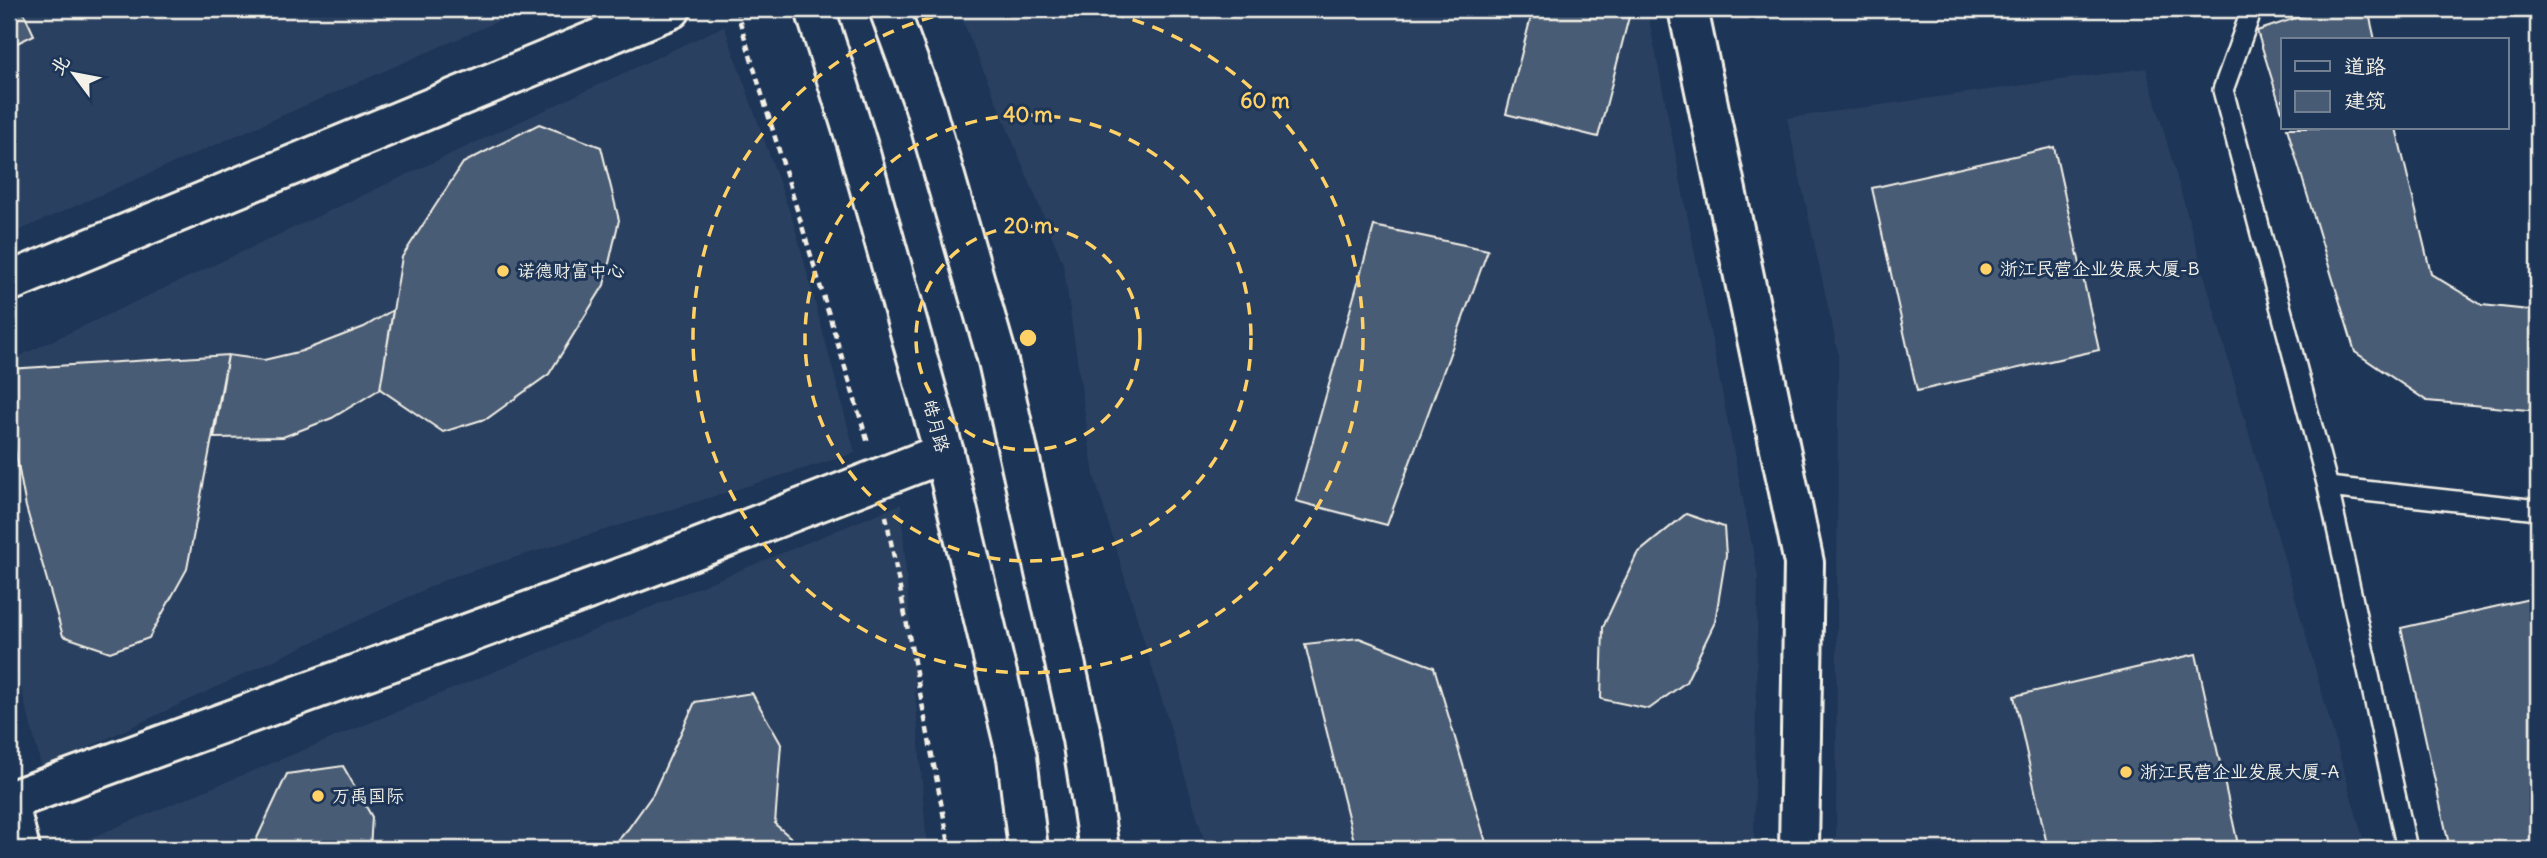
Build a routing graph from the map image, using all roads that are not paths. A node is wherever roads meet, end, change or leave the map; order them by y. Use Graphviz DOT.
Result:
graph roads {
  1 [pos="671,9"];
  2 [pos="815,9"];
  3 [pos="889,9"];
  4 [pos="1688,9"];
  5 [pos="2252,9"];
  6 [pos="9,282"];
  7 [pos="944,453"];
  8 [pos="2328,487"];
  9 [pos="2538,510"];
  10 [pos="9,802"];
  11 [pos="1025,844"];
  12 [pos="20,849"];
  13 [pos="1100,849"];
  14 [pos="1798,849"];
  15 [pos="2407,849"];
  1 -- 6 [label="street"];
  2 -- 7 [label="street, 皓月路"];
  3 -- 13 [label="street"];
  4 -- 14 [label="street"];
  5 -- 8 [label="lane"];
  7 -- 10 [label="street"];
  7 -- 11 [label="street, 皓月路"];
  8 -- 9 [label="lane"];
  8 -- 15 [label="lane"];
  10 -- 12 [label="street"];
}
